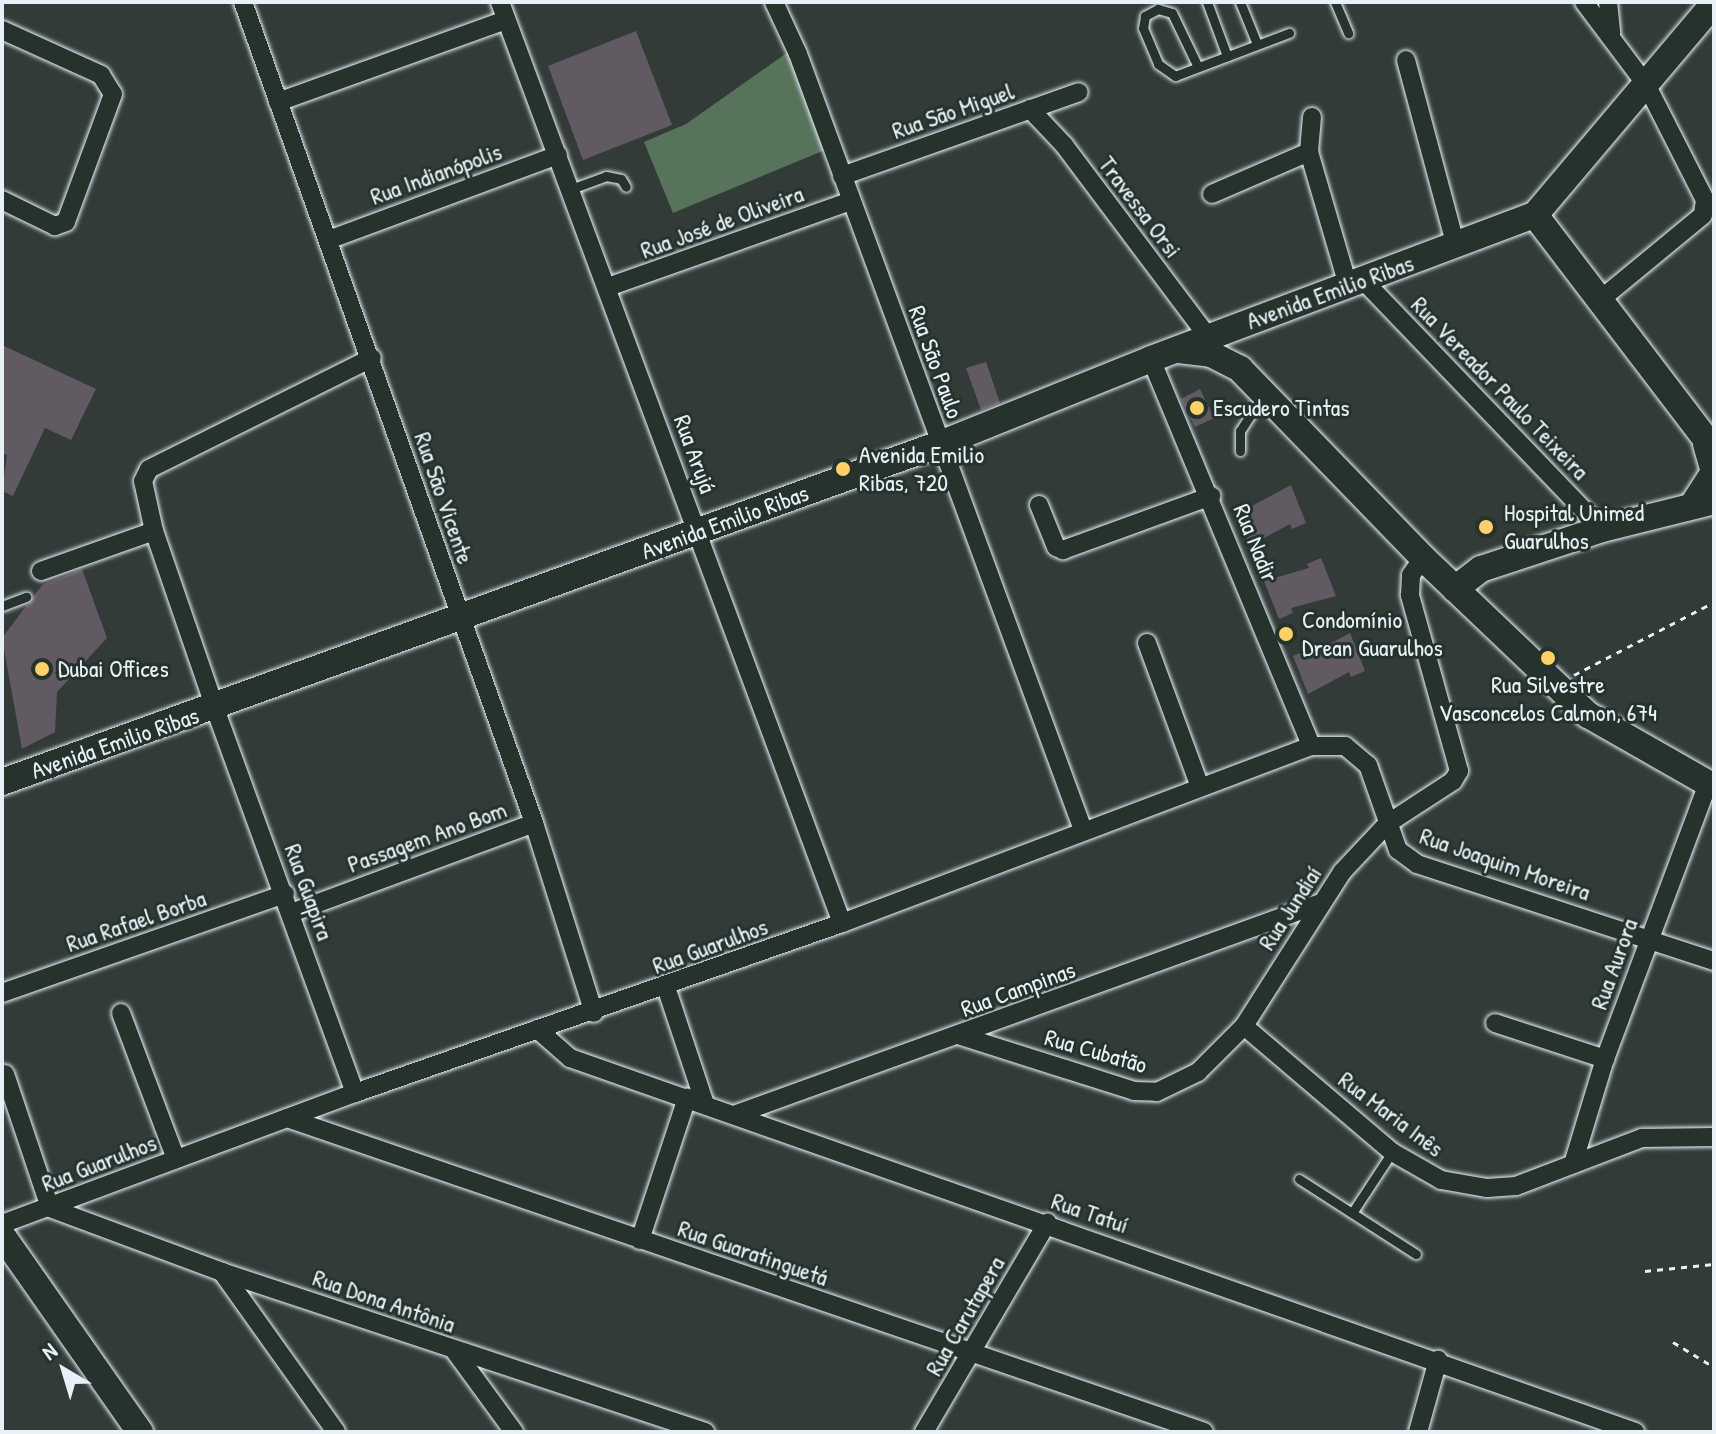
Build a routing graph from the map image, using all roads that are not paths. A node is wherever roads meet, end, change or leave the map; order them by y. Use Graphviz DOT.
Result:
graph roads {
  1 [pos="243,2"];
  2 [pos="774,2"];
  3 [pos="1207,2"];
  4 [pos="1240,2"];
  5 [pos="1335,2"];
  6 [pos="1584,2"];
  7 [pos="1608,2"];
  8 [pos="1714,3"];
  9 [pos="503,11"];
  10 [pos="2,30"];
  11 [pos="1289,33"];
  12 [pos="1348,33"];
  13 [pos="1611,33"];
  14 [pos="1257,44"];
  15 [pos="1227,56"];
  16 [pos="1406,60"];
  17 [pos="1198,67"];
  18 [pos="1647,86"];
  19 [pos="1079,92"];
  20 [pos="278,102"];
  21 [pos="1030,109"];
  22 [pos="1312,117"];
  23 [pos="1309,152"];
  24 [pos="558,155"];
  25 [pos="842,176"];
  26 [pos="626,187"];
  27 [pos="571,189"];
  28 [pos="1212,194"];
  29 [pos="2,200"];
  30 [pos="851,201"];
  31 [pos="1535,215"];
  32 [pos="331,239"];
  33 [pos="1456,246"];
  34 [pos="1355,282"];
  35 [pos="608,287"];
  36 [pos="1601,299"];
  37 [pos="1263,317"];
  38 [pos="1208,337"];
  39 [pos="1176,350"];
  40 [pos="372,358"];
  41 [pos="1151,359"];
  42 [pos="1240,369"];
  43 [pos="1264,394"];
  44 [pos="940,444"];
  45 [pos="1710,447"];
  46 [pos="1240,451"];
  47 [pos="1211,496"];
  48 [pos="1703,503"];
  49 [pos="1039,505"];
  50 [pos="1602,529"];
  51 [pos="154,531"];
  52 [pos="698,532"];
  53 [pos="1423,558"];
  54 [pos="41,571"];
  55 [pos="1455,589"];
  56 [pos="26,597"];
  57 [pos="2,606"];
  58 [pos="458,614"];
  59 [pos="1147,643"];
  60 [pos="215,708"];
  61 [pos="1311,746"];
  62 [pos="2,782"];
  63 [pos="1711,785"];
  64 [pos="1200,787"];
  65 [pos="534,823"];
  66 [pos="1387,824"];
  67 [pos="1083,830"];
  68 [pos="285,894"];
  69 [pos="1318,904"];
  70 [pos="291,913"];
  71 [pos="842,923"];
  72 [pos="1649,938"];
  73 [pos="1714,961"];
  74 [pos="666,987"];
  75 [pos="2,993"];
  76 [pos="121,1013"];
  77 [pos="594,1013"];
  78 [pos="1495,1023"];
  79 [pos="1244,1026"];
  80 [pos="537,1029"];
  81 [pos="961,1036"];
  82 [pos="1605,1059"];
  83 [pos="5,1074"];
  84 [pos="355,1093"];
  85 [pos="696,1101"];
  86 [pos="734,1115"];
  87 [pos="287,1118"];
  88 [pos="1714,1137"];
  89 [pos="1392,1152"];
  90 [pos="176,1159"];
  91 [pos="1573,1164"];
  92 [pos="1299,1179"];
  93 [pos="50,1208"];
  94 [pos="1352,1213"];
  95 [pos="1047,1223"];
  96 [pos="2,1224"];
  97 [pos="2,1235"];
  98 [pos="640,1240"];
  99 [pos="1416,1254"];
  100 [pos="222,1272"];
  101 [pos="454,1350"];
  102 [pos="972,1353"];
  103 [pos="1438,1360"];
  104 [pos="140,1432"];
  105 [pos="336,1432"];
  106 [pos="514,1432"];
  107 [pos="705,1432"];
  108 [pos="924,1432"];
  109 [pos="1204,1432"];
  110 [pos="1418,1432"];
  111 [pos="1635,1432"];
  1 -- 20 [label="street, Rua São Vicente"];
  2 -- 25 [label="street, Rua São Paulo"];
  3 -- 15 [label="lane"];
  4 -- 14 [label="lane"];
  5 -- 12 [label="lane"];
  6 -- 13 [label="street"];
  7 -- 13 [label="street"];
  8 -- 18 [label="main road"];
  9 -- 20 [label="street"];
  9 -- 24 [label="street, Rua Arujá"];
  10 -- 29 [label="street"];
  11 -- 14 [label="lane"];
  13 -- 18 [label="street"];
  14 -- 15 [label="lane"];
  15 -- 17 [label="lane"];
  16 -- 33 [label="street"];
  17 -- 17 [label="lane"];
  18 -- 31 [label="main road"];
  18 -- 36 [label="street"];
  19 -- 21 [label="street, Rua São Miguel"];
  20 -- 32 [label="street, Rua São Vicente"];
  21 -- 25 [label="street, Rua São Miguel"];
  21 -- 38 [label="street, Travessa Orsi"];
  22 -- 23 [label="street"];
  23 -- 28 [label="street"];
  23 -- 34 [label="street"];
  24 -- 27 [label="street, Rua Arujá"];
  24 -- 32 [label="street, Rua Indianópolis"];
  25 -- 30 [label="street, Rua São Paulo"];
  26 -- 27 [label="lane"];
  27 -- 35 [label="street, Rua Arujá"];
  30 -- 35 [label="street, Rua José de Oliveira"];
  30 -- 44 [label="street, Rua São Paulo"];
  31 -- 33 [label="main road, Avenida Emilio Ribas"];
  31 -- 36 [label="main road"];
  32 -- 40 [label="street, Rua São Vicente"];
  33 -- 34 [label="main road, Avenida Emilio Ribas"];
  34 -- 37 [label="main road, Avenida Emilio Ribas"];
  34 -- 50 [label="street, Rua Vereador Paulo Teixeira"];
  35 -- 52 [label="street, Rua Arujá"];
  36 -- 45 [label="main road"];
  37 -- 38 [label="main road, Avenida Emilio Ribas"];
  37 -- 42 [label="main road"];
  38 -- 39 [label="main road, Avenida Emilio Ribas"];
  39 -- 41 [label="main road, Avenida Emilio Ribas"];
  39 -- 42 [label="main road"];
  40 -- 51 [label="street, Rua Guapira"];
  40 -- 58 [label="street, Rua São Vicente"];
  41 -- 44 [label="main road, Avenida Emilio Ribas"];
  41 -- 47 [label="street, Rua Nadir"];
  42 -- 43 [label="main road"];
  43 -- 46 [label="lane"];
  43 -- 53 [label="main road"];
  44 -- 52 [label="main road, Avenida Emilio Ribas"];
  44 -- 67 [label="street, Rua São Paulo"];
  45 -- 48 [label="main road"];
  47 -- 49 [label="street"];
  47 -- 61 [label="street, Rua Nadir"];
  48 -- 50 [label="main road"];
  50 -- 55 [label="main road"];
  51 -- 54 [label="street"];
  51 -- 60 [label="street, Rua Guapira"];
  52 -- 58 [label="main road, Avenida Emilio Ribas"];
  52 -- 71 [label="street, Rua Arujá"];
  53 -- 55 [label="main road"];
  53 -- 66 [label="street, Rua Jundiaí"];
  55 -- 63 [label="main road"];
  56 -- 57 [label="lane"];
  58 -- 60 [label="main road, Avenida Emilio Ribas"];
  58 -- 65 [label="street, Rua São Vicente"];
  59 -- 64 [label="street"];
  60 -- 62 [label="main road, Avenida Emilio Ribas"];
  60 -- 68 [label="street, Rua Guapira"];
  61 -- 64 [label="street, Rua Guarulhos"];
  61 -- 66 [label="street, Rua Guarulhos"];
  63 -- 72 [label="street, Rua Aurora"];
  64 -- 67 [label="street, Rua Guarulhos"];
  65 -- 70 [label="street, Passagem Ano Bom"];
  65 -- 77 [label="street, Rua São Vicente"];
  66 -- 69 [label="street, Rua Jundiaí"];
  66 -- 72 [label="street, Rua Joaquim Moreira"];
  67 -- 71 [label="street, Rua Guarulhos"];
  68 -- 70 [label="street, Rua Guapira"];
  68 -- 75 [label="street, Rua Rafael Borba"];
  69 -- 79 [label="street, Rua Jundiaí"];
  69 -- 81 [label="street, Rua Campinas"];
  70 -- 84 [label="street, Rua Guapira"];
  71 -- 74 [label="street, Rua Guarulhos"];
  72 -- 73 [label="street, Rua Joaquim Moreira"];
  72 -- 82 [label="street, Rua Aurora"];
  74 -- 77 [label="street, Rua Guarulhos"];
  74 -- 85 [label="street"];
  76 -- 90 [label="street"];
  77 -- 80 [label="street, Rua Guarulhos"];
  78 -- 82 [label="street"];
  79 -- 81 [label="street, Rua Cubatão"];
  79 -- 89 [label="street, Rua Maria Inês"];
  80 -- 84 [label="street, Rua Guarulhos"];
  80 -- 85 [label="street, Rua Tatuí"];
  81 -- 86 [label="street, Rua Campinas"];
  82 -- 91 [label="street, Rua Aurora"];
  83 -- 93 [label="street"];
  84 -- 87 [label="street, Rua Guarulhos"];
  85 -- 86 [label="street, Rua Tatuí"];
  85 -- 98 [label="street"];
  86 -- 95 [label="street, Rua Tatuí"];
  87 -- 90 [label="street, Rua Guarulhos"];
  87 -- 98 [label="street, Rua Guaratinguetá"];
  88 -- 91 [label="street, Rua Maria Inês"];
  89 -- 91 [label="street, Rua Maria Inês"];
  89 -- 94 [label="lane"];
  90 -- 93 [label="street, Rua Guarulhos"];
  92 -- 94 [label="lane"];
  93 -- 96 [label="street, Rua Guarulhos"];
  93 -- 100 [label="street, Rua Dona Antônia"];
  94 -- 99 [label="lane"];
  95 -- 102 [label="street, Rua Carutapera"];
  95 -- 103 [label="street, Rua Tatuí"];
  97 -- 104 [label="main road"];
  98 -- 102 [label="street, Rua Guaratinguetá"];
  100 -- 101 [label="street, Rua Dona Antônia"];
  100 -- 105 [label="street"];
  101 -- 106 [label="street"];
  101 -- 107 [label="street, Rua Dona Antônia"];
  102 -- 108 [label="street, Rua Carutapera"];
  102 -- 109 [label="street, Rua Guaratinguetá"];
  103 -- 110 [label="street"];
  103 -- 111 [label="street, Rua Tatuí"];
}
